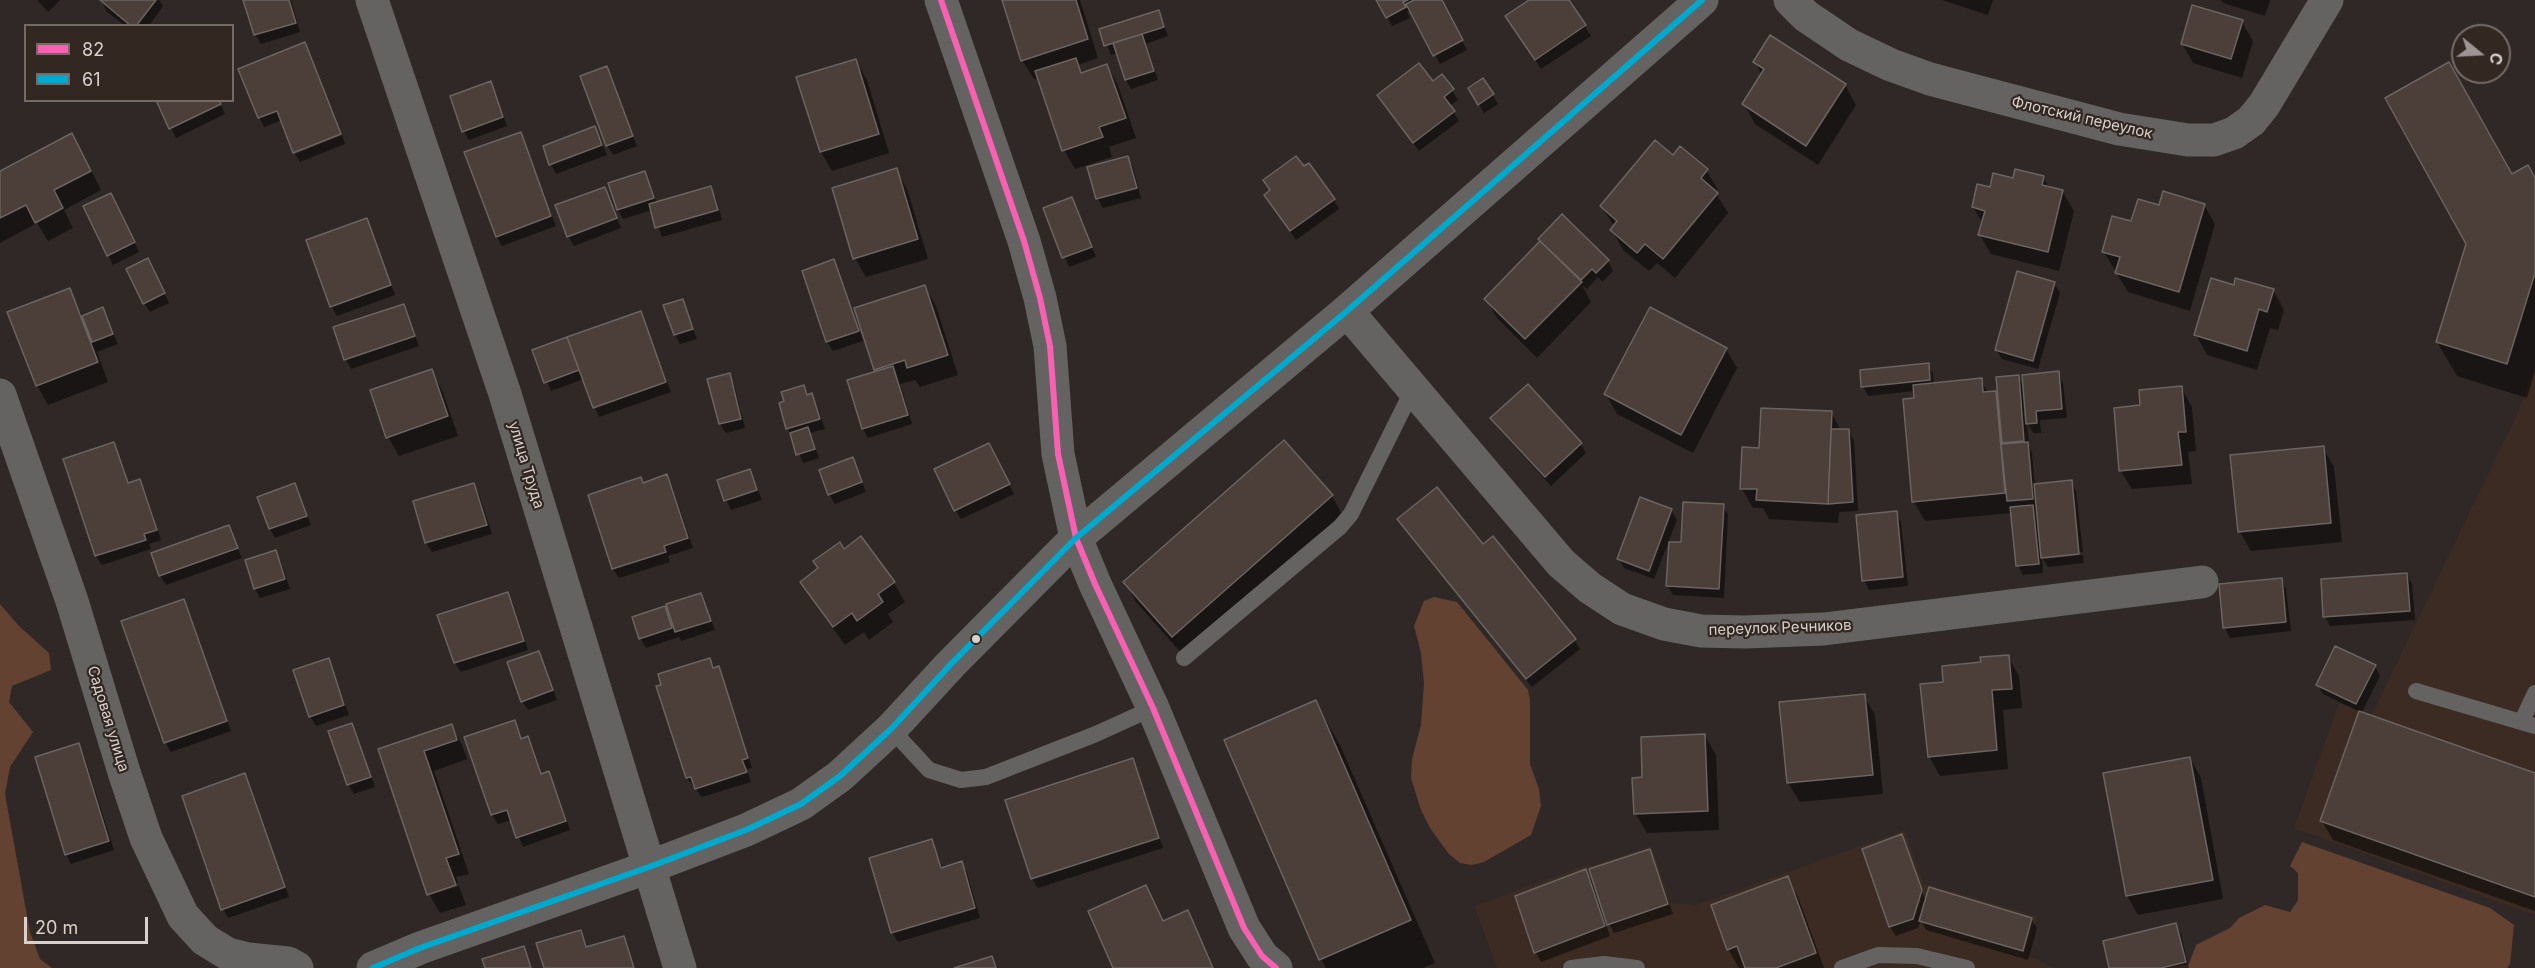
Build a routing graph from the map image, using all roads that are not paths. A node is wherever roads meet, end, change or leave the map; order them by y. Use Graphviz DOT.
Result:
graph roads {
  1 [pos="372,0"];
  2 [pos="941,0"];
  3 [pos="1702,0"];
  4 [pos="1790,0"];
  5 [pos="2327,0"];
  6 [pos="1347,311"];
  7 [pos="1413,389"];
  8 [pos="0,395"];
  9 [pos="1076,538"];
  10 [pos="2202,582"];
  11 [pos="1184,658"];
  12 [pos="2416,691"];
  13 [pos="2535,693"];
  14 [pos="1153,708"];
  15 [pos="2529,724"];
  16 [pos="891,729"];
  17 [pos="649,867"];
  18 [pos="297,968"];
  19 [pos="373,968"];
  20 [pos="680,968"];
  21 [pos="1276,968"];
  22 [pos="1571,968"];
  23 [pos="1637,968"];
  24 [pos="1842,968"];
  25 [pos="1967,968"];
  1 -- 17 [label="street, улица Труда"];
  2 -- 9 [label="street"];
  3 -- 6 [label="street"];
  4 -- 5 [label="street, Флотский переулок"];
  6 -- 7 [label="street, переулок Речников"];
  6 -- 9 [label="street"];
  7 -- 10 [label="street, переулок Речников"];
  7 -- 11 [label="lane"];
  8 -- 18 [label="street, Садовая улица"];
  9 -- 14 [label="street"];
  9 -- 16 [label="street"];
  12 -- 15 [label="lane"];
  13 -- 15 [label="lane"];
  14 -- 16 [label="lane"];
  14 -- 21 [label="street"];
  16 -- 17 [label="street"];
  17 -- 19 [label="street"];
  17 -- 20 [label="street, улица Труда"];
  22 -- 23 [label="lane"];
  24 -- 25 [label="lane"];
}
